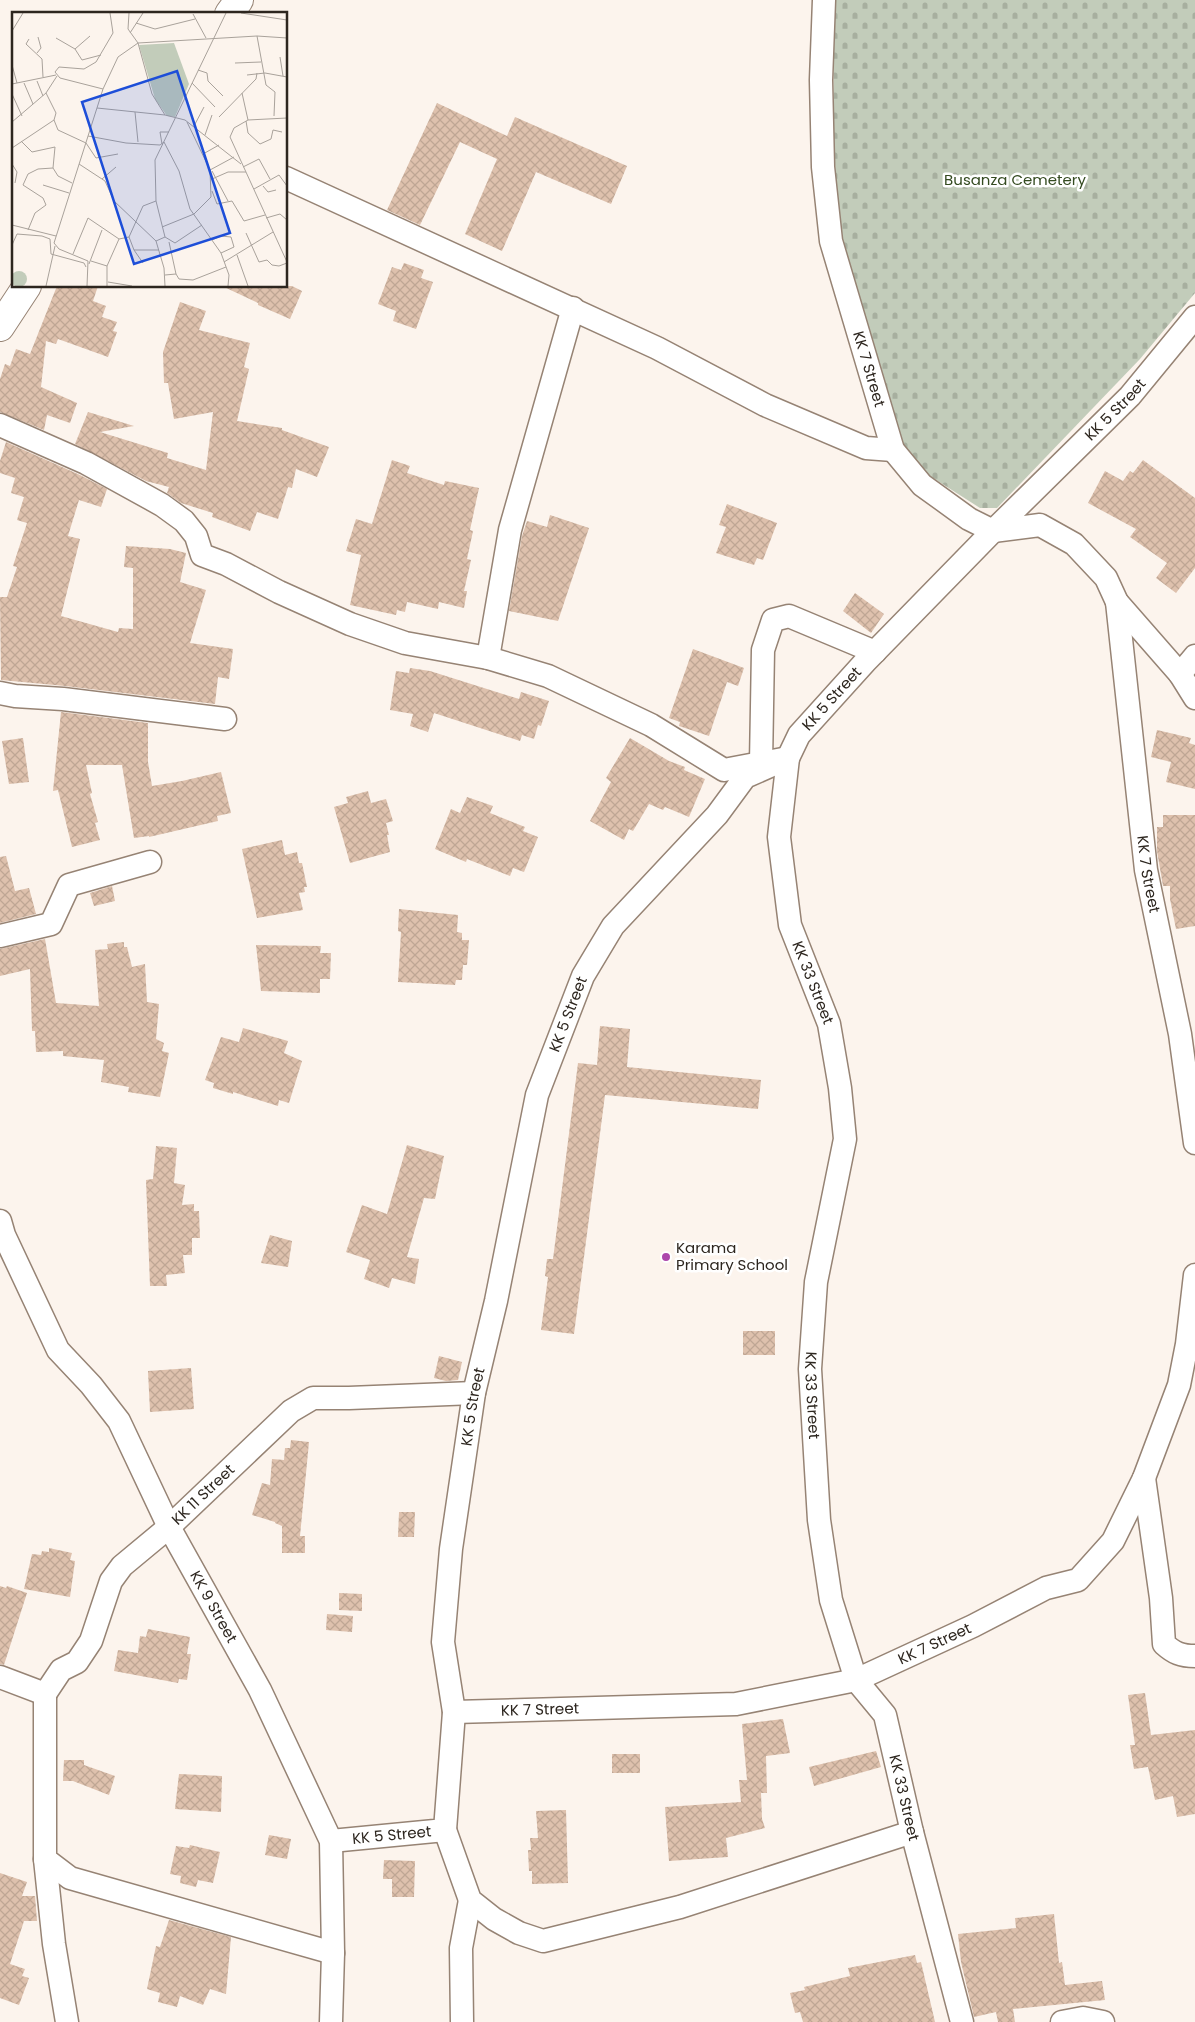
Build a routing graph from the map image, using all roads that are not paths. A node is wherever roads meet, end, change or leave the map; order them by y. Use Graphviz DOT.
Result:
graph roads {
  1 [pos="239,0"];
  2 [pos="824,0"];
  3 [pos="230,12"];
  4 [pos="288,179"];
  5 [pos="26,288"];
  6 [pos="573,308"];
  7 [pos="1195,318"];
  8 [pos="0,327"];
  9 [pos="0,425"];
  10 [pos="893,450"];
  11 [pos="993,531"];
  12 [pos="1117,602"];
  13 [pos="875,652"];
  14 [pos="1195,656"];
  15 [pos="488,658"];
  16 [pos="1180,674"];
  17 [pos="0,693"];
  18 [pos="1195,698"];
  19 [pos="225,719"];
  20 [pos="788,758"];
  21 [pos="761,763"];
  22 [pos="150,862"];
  23 [pos="0,936"];
  24 [pos="1188,1033"];
  25 [pos="1195,1143"];
  26 [pos="0,1221"];
  27 [pos="1195,1275"];
  28 [pos="1191,1344"];
  29 [pos="474,1393"];
  30 [pos="1144,1478"];
  31 [pos="169,1527"];
  32 [pos="1195,1656"];
  33 [pos="0,1677"];
  34 [pos="856,1680"];
  35 [pos="45,1694"];
  36 [pos="454,1712"];
  37 [pos="445,1830"];
  38 [pos="912,1832"];
  39 [pos="331,1841"];
  40 [pos="45,1859"];
  41 [pos="470,1900"];
  42 [pos="334,1953"];
  43 [pos="67,2022"];
  44 [pos="331,2022"];
  45 [pos="462,2022"];
  46 [pos="962,2022"];
  47 [pos="1062,2022"];
  48 [pos="1103,2022"];
  1 -- 3 [label="main road"];
  2 -- 10 [label="street, KK 7 Street"];
  4 -- 6 [label="street"];
  5 -- 8 [label="main road"];
  6 -- 10 [label="street"];
  6 -- 15 [label="street"];
  7 -- 11 [label="street, KK 5 Street"];
  9 -- 15 [label="street"];
  10 -- 11 [label="street, KK 7 Street"];
  11 -- 12 [label="street, KK 7 Street"];
  11 -- 13 [label="street, KK 5 Street"];
  12 -- 16 [label="street, KK 7 Street"];
  12 -- 24 [label="street, KK 7 Street"];
  13 -- 20 [label="street, KK 5 Street"];
  13 -- 21 [label="street"];
  14 -- 16 [label="street"];
  15 -- 21 [label="street"];
  16 -- 18 [label="street, KK 7 Street"];
  17 -- 19 [label="street"];
  20 -- 21 [label="street"];
  20 -- 29 [label="street, KK 5 Street"];
  20 -- 34 [label="street, KK 33 Street"];
  22 -- 23 [label="street"];
  24 -- 25 [label="street, KK 7 Street"];
  26 -- 31 [label="street, KK 9 Street"];
  27 -- 28 [label="street, KK 7 Street"];
  28 -- 30 [label="street, KK 7 Street"];
  29 -- 31 [label="street, KK 11 Street"];
  29 -- 36 [label="street, KK 5 Street"];
  30 -- 32 [label="street"];
  30 -- 34 [label="street, KK 7 Street"];
  31 -- 35 [label="street, KK 11 Street"];
  31 -- 39 [label="street, KK 9 Street"];
  33 -- 35 [label="street"];
  34 -- 36 [label="street, KK 7 Street"];
  34 -- 38 [label="street, KK 33 Street"];
  35 -- 40 [label="street"];
  36 -- 37 [label="street, KK 5 Street"];
  37 -- 39 [label="street, KK 5 Street"];
  37 -- 41 [label="street"];
  38 -- 41 [label="street"];
  38 -- 46 [label="street, KK 33 Street"];
  39 -- 42 [label="street, KK 9 Street"];
  40 -- 42 [label="street"];
  40 -- 43 [label="street"];
  41 -- 45 [label="street"];
  42 -- 44 [label="street, KK 9 Street"];
  47 -- 48 [label="street"];
}
